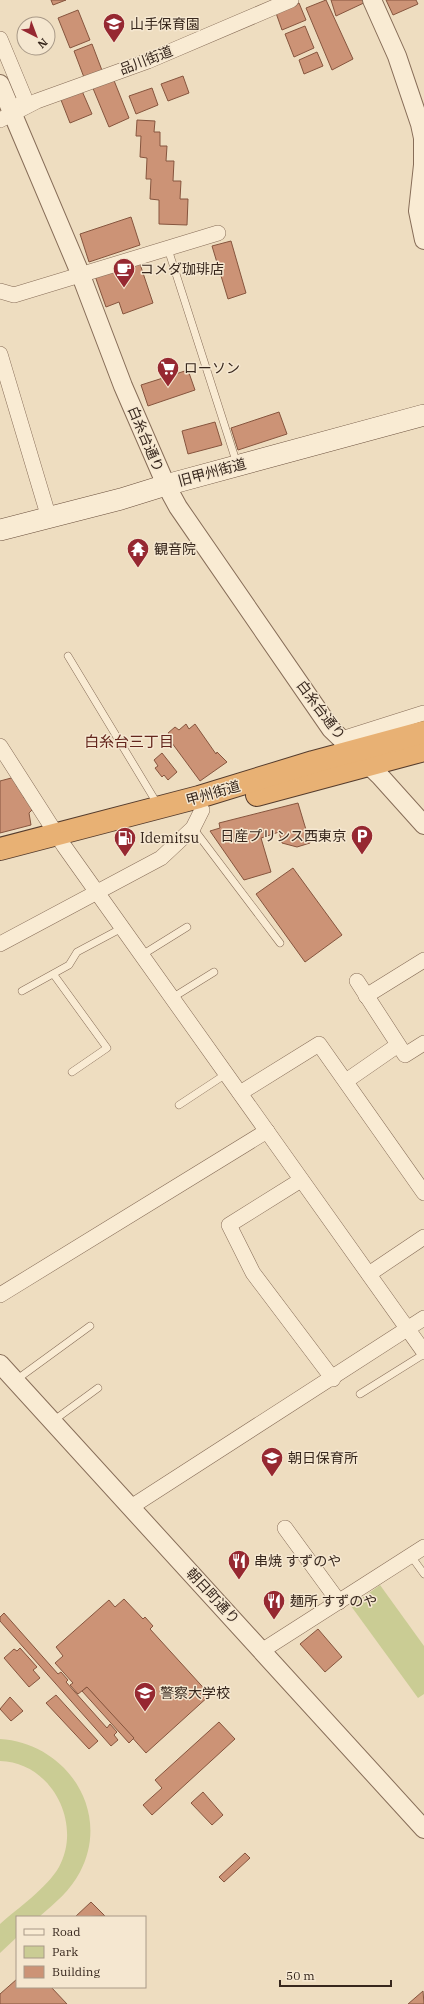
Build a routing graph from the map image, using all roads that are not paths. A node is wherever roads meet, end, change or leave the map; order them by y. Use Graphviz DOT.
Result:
graph roads {
  1 [pos="291,0"];
  2 [pos="372,0"];
  3 [pos="0,39"];
  4 [pos="0,84"];
  5 [pos="4,116"];
  6 [pos="423,179"];
  7 [pos="218,233"];
  8 [pos="424,240"];
  9 [pos="168,249"];
  10 [pos="80,274"];
  11 [pos="0,291"];
  12 [pos="0,354"];
  13 [pos="424,415"];
  14 [pos="238,466"];
  15 [pos="166,485"];
  16 [pos="49,518"];
  17 [pos="0,530"];
  18 [pos="68,656"];
  19 [pos="424,713"];
  20 [pos="424,732"];
  21 [pos="0,746"];
  22 [pos="424,750"];
  23 [pos="355,752"];
  24 [pos="159,807"];
  25 [pos="198,819"];
  26 [pos="424,825"];
  27 [pos="60,840"];
  28 [pos="0,849"];
  29 [pos="0,864"];
  30 [pos="97,892"];
  31 [pos="187,927"];
  32 [pos="122,928"];
  33 [pos="280,943"];
  34 [pos="0,944"];
  35 [pos="142,955"];
  36 [pos="424,960"];
  37 [pos="214,972"];
  38 [pos="54,975"];
  39 [pos="357,981"];
  40 [pos="22,991"];
  41 [pos="366,996"];
  42 [pos="172,998"];
  43 [pos="424,1043"];
  44 [pos="398,1045"];
  45 [pos="72,1072"];
  46 [pos="226,1074"];
  47 [pos="346,1081"];
  48 [pos="240,1093"];
  49 [pos="179,1106"];
  50 [pos="267,1131"];
  51 [pos="301,1180"];
  52 [pos="424,1193"];
  53 [pos="424,1237"];
  54 [pos="369,1274"];
  55 [pos="0,1295"];
  56 [pos="424,1318"];
  57 [pos="90,1326"];
  58 [pos="408,1329"];
  59 [pos="424,1353"];
  60 [pos="0,1364"];
  61 [pos="333,1379"];
  62 [pos="15,1380"];
  63 [pos="98,1388"];
  64 [pos="360,1394"];
  65 [pos="53,1421"];
  66 [pos="130,1507"];
  67 [pos="285,1528"];
  68 [pos="424,1547"];
  69 [pos="411,1556"];
  70 [pos="424,1574"];
  71 [pos="339,1602"];
  72 [pos="263,1650"];
  73 [pos="424,1829"];
  1 -- 5 [label="street, 品川街道"];
  2 -- 6 [label="street"];
  3 -- 5 [label="street"];
  4 -- 5 [label="street, 白糸台通り"];
  5 -- 10 [label="street, 白糸台通り"];
  6 -- 8 [label="street"];
  7 -- 9 [label="street"];
  9 -- 10 [label="street"];
  9 -- 14 [label="lane"];
  10 -- 11 [label="street"];
  10 -- 15 [label="street, 白糸台通り"];
  12 -- 16 [label="street"];
  13 -- 14 [label="main road, 旧甲州街道"];
  14 -- 15 [label="main road, 旧甲州街道"];
  15 -- 16 [label="main road, 旧甲州街道"];
  15 -- 23 [label="street, 白糸台通り"];
  16 -- 17 [label="main road, 旧甲州街道"];
  18 -- 24 [label="lane"];
  19 -- 23 [label="street"];
  20 -- 23 [label="highway, 甲州街道"];
  21 -- 27 [label="street"];
  22 -- 23 [label="highway, 甲州街道"];
  23 -- 24 [label="highway, 甲州街道"];
  23 -- 25 [label="highway, 甲州街道"];
  23 -- 26 [label="street, 白糸台通り"];
  24 -- 27 [label="highway, 甲州街道"];
  25 -- 27 [label="highway, 甲州街道"];
  25 -- 30 [label="street"];
  25 -- 33 [label="lane"];
  27 -- 28 [label="highway, 甲州街道"];
  27 -- 29 [label="highway, 甲州街道"];
  27 -- 30 [label="street"];
  30 -- 32 [label="street"];
  30 -- 34 [label="street"];
  31 -- 35 [label="lane"];
  32 -- 35 [label="street"];
  32 -- 38 [label="lane"];
  35 -- 42 [label="street"];
  36 -- 41 [label="street"];
  37 -- 42 [label="lane"];
  38 -- 40 [label="lane"];
  38 -- 45 [label="lane"];
  39 -- 41 [label="street"];
  41 -- 44 [label="street"];
  42 -- 46 [label="street"];
  43 -- 44 [label="street"];
  44 -- 47 [label="street"];
  46 -- 48 [label="street"];
  46 -- 49 [label="lane"];
  47 -- 48 [label="street"];
  47 -- 52 [label="street"];
  48 -- 50 [label="street"];
  50 -- 51 [label="street"];
  50 -- 55 [label="street"];
  51 -- 54 [label="street"];
  51 -- 61 [label="street"];
  53 -- 54 [label="street"];
  54 -- 58 [label="street"];
  56 -- 58 [label="street"];
  57 -- 62 [label="lane"];
  58 -- 59 [label="street"];
  58 -- 61 [label="street"];
  59 -- 64 [label="lane"];
  60 -- 62 [label="street, 朝日町通り"];
  61 -- 66 [label="street"];
  62 -- 65 [label="street, 朝日町通り"];
  63 -- 65 [label="lane"];
  65 -- 66 [label="street, 朝日町通り"];
  66 -- 72 [label="street, 朝日町通り"];
  67 -- 71 [label="street"];
  68 -- 69 [label="street"];
  69 -- 70 [label="lane"];
  69 -- 71 [label="street"];
  71 -- 72 [label="street"];
  72 -- 73 [label="street, 朝日町通り"];
}
